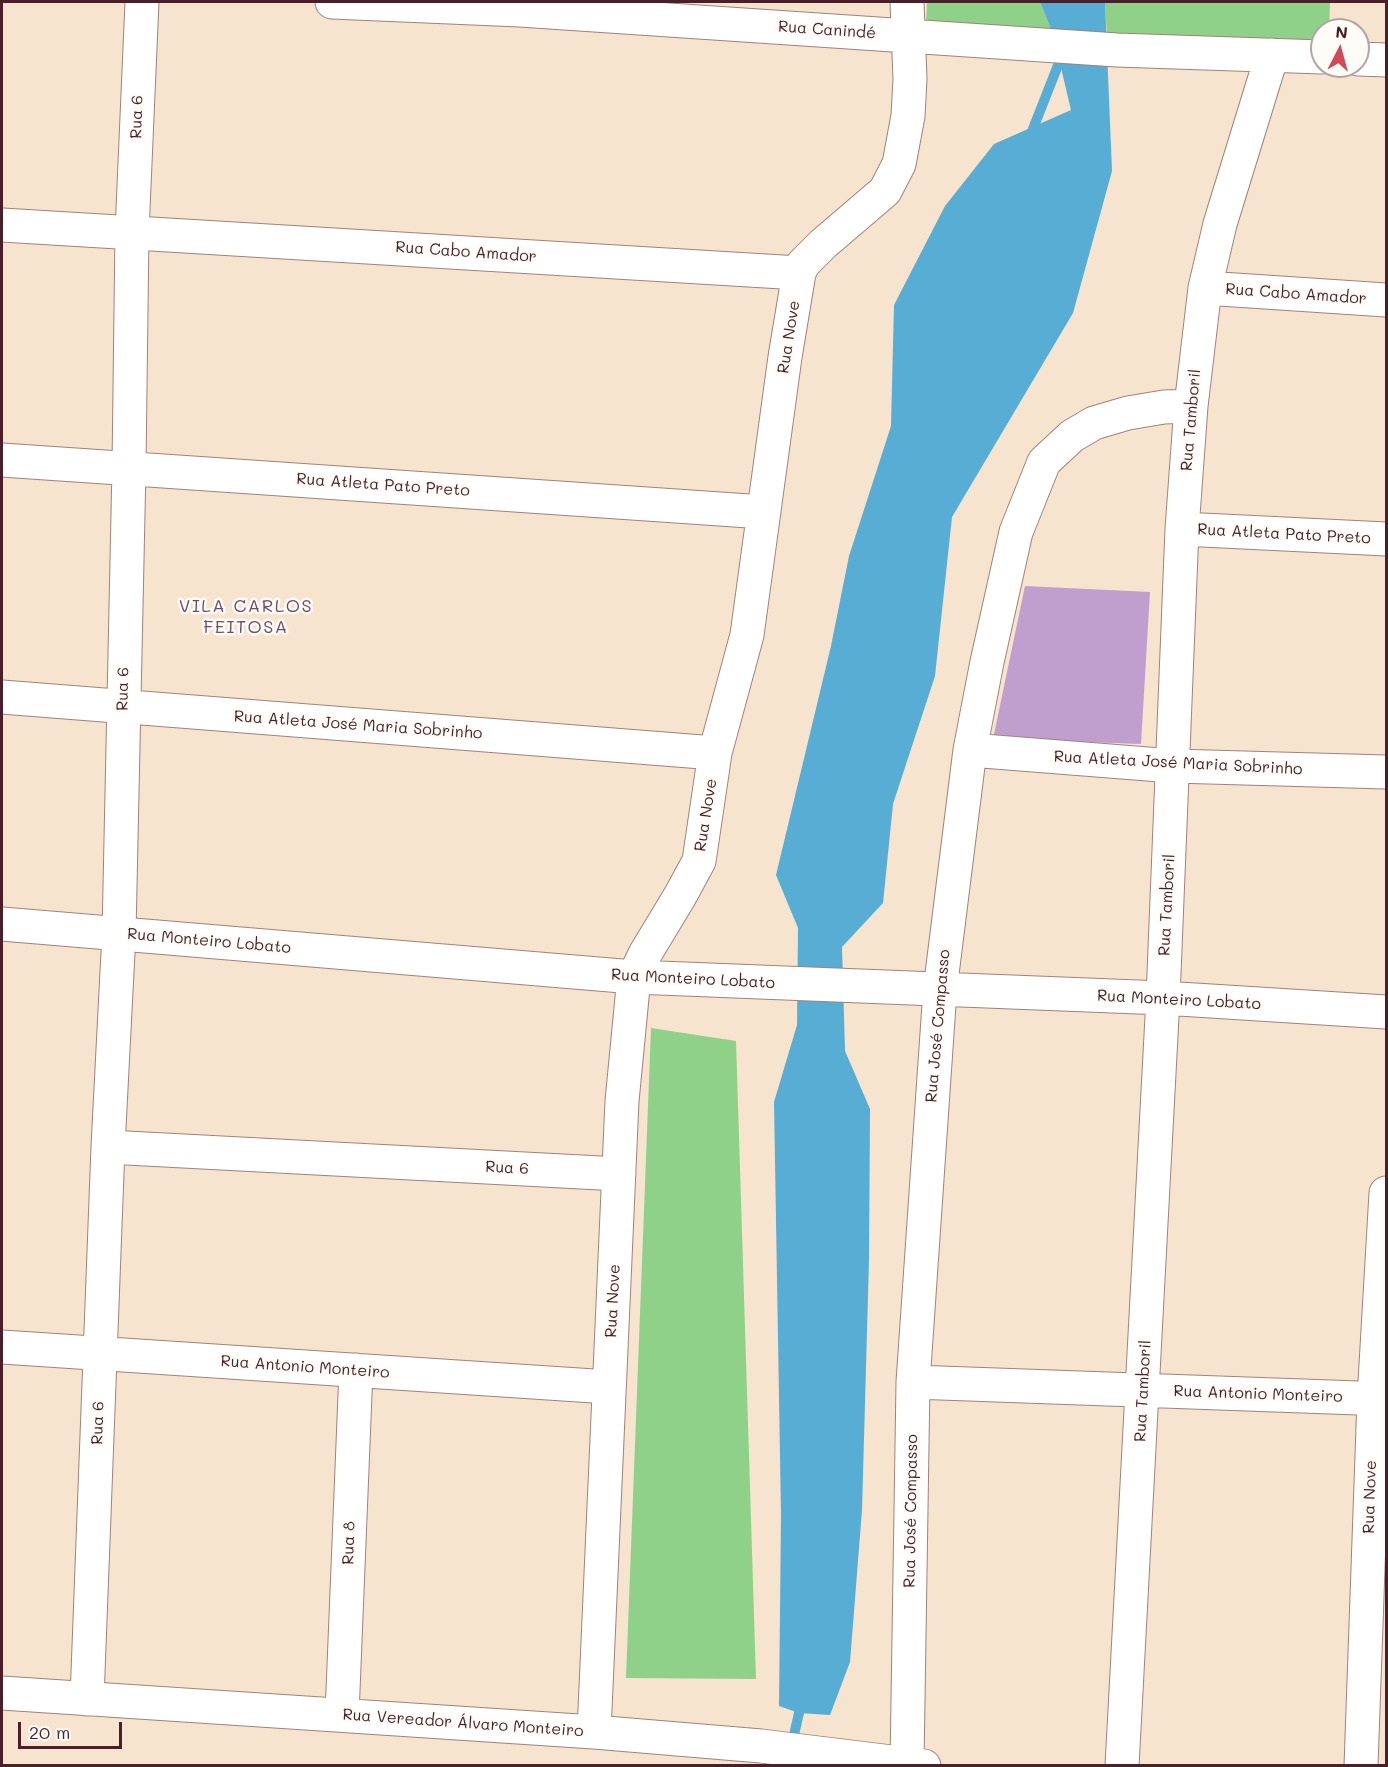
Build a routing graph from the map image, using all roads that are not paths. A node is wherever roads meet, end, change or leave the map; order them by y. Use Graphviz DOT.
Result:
graph roads {
  1 [pos="142,2"];
  2 [pos="332,2"];
  3 [pos="347,2"];
  4 [pos="907,2"];
  5 [pos="520,6"];
  6 [pos="909,36"];
  7 [pos="1272,55"];
  8 [pos="1310,57"];
  9 [pos="1370,59"];
  10 [pos="1386,60"];
  11 [pos="2,225"];
  12 [pos="132,232"];
  13 [pos="799,273"];
  14 [pos="1205,288"];
  15 [pos="1386,300"];
  16 [pos="1191,406"];
  17 [pos="2,460"];
  18 [pos="129,467"];
  19 [pos="764,512"];
  20 [pos="1182,529"];
  21 [pos="1386,539"];
  22 [pos="2,697"];
  23 [pos="123,707"];
  24 [pos="970,750"];
  25 [pos="715,753"];
  26 [pos="1173,766"];
  27 [pos="1386,772"];
  28 [pos="2,924"];
  29 [pos="119,933"];
  30 [pos="634,977"];
  31 [pos="940,990"];
  32 [pos="1163,998"];
  33 [pos="1386,1012"];
  34 [pos="108,1147"];
  35 [pos="619,1174"];
  36 [pos="1386,1193"];
  37 [pos="2,1347"];
  38 [pos="102,1353"];
  39 [pos="356,1370"];
  40 [pos="913,1382"];
  41 [pos="609,1387"];
  42 [pos="1143,1390"];
  43 [pos="1380,1399"];
  44 [pos="2,1693"];
  45 [pos="87,1699"];
  46 [pos="342,1715"];
  47 [pos="594,1732"];
  48 [pos="916,1765"];
  49 [pos="1122,1766"];
  50 [pos="1361,1766"];
  1 -- 12 [label="street, Rua 6"];
  2 -- 3 [label="street, Rua Canindé"];
  3 -- 5 [label="street, Rua Canindé"];
  4 -- 6 [label="street, Rua Nove"];
  5 -- 6 [label="street, Rua Canindé"];
  6 -- 7 [label="street, Rua Canindé"];
  6 -- 13 [label="street, Rua Nove"];
  7 -- 8 [label="street, Rua Canindé"];
  7 -- 14 [label="street, Rua Tamboril"];
  9 -- 10 [label="street"];
  11 -- 12 [label="street"];
  12 -- 13 [label="street, Rua Cabo Amador"];
  12 -- 18 [label="street, Rua 6"];
  13 -- 19 [label="street, Rua Nove"];
  14 -- 15 [label="street, Rua Cabo Amador"];
  14 -- 16 [label="street, Rua Tamboril"];
  16 -- 20 [label="street, Rua Tamboril"];
  16 -- 24 [label="street, Rua José Compasso"];
  17 -- 18 [label="street, Rua Atleta Pato Preto"];
  18 -- 19 [label="street, Rua Atleta Pato Preto"];
  18 -- 23 [label="street, Rua 6"];
  19 -- 25 [label="street, Rua Nove"];
  20 -- 21 [label="street, Rua Atleta Pato Preto"];
  20 -- 26 [label="street, Rua Tamboril"];
  22 -- 23 [label="street, Rua Atleta José Maria Sobrinho"];
  23 -- 25 [label="street, Rua Atleta José Maria Sobrinho"];
  23 -- 29 [label="street, Rua 6"];
  24 -- 26 [label="street, Rua Atleta José Maria Sobrinho"];
  24 -- 31 [label="street, Rua José Compasso"];
  25 -- 30 [label="street, Rua Nove"];
  26 -- 27 [label="street, Rua Atleta José Maria Sobrinho"];
  26 -- 32 [label="street, Rua Tamboril"];
  28 -- 29 [label="street, Rua Monteiro Lobato"];
  29 -- 30 [label="street, Rua Monteiro Lobato"];
  29 -- 34 [label="street, Rua 6"];
  30 -- 31 [label="street, Rua Monteiro Lobato"];
  30 -- 35 [label="street, Rua Nove"];
  31 -- 32 [label="street, Rua Monteiro Lobato"];
  31 -- 40 [label="street, Rua José Compasso"];
  32 -- 33 [label="street, Rua Monteiro Lobato"];
  32 -- 42 [label="street, Rua Tamboril"];
  34 -- 35 [label="street, Rua 6"];
  34 -- 38 [label="street, Rua 6"];
  35 -- 41 [label="street, Rua Nove"];
  36 -- 43 [label="street, Rua Nove"];
  37 -- 38 [label="street, Rua Antonio Monteiro"];
  38 -- 39 [label="street, Rua Antonio Monteiro"];
  38 -- 45 [label="street, Rua 6"];
  39 -- 41 [label="street, Rua Antonio Monteiro"];
  39 -- 46 [label="street, Rua 8"];
  40 -- 42 [label="street, Rua Antonio Monteiro"];
  40 -- 48 [label="street, Rua José Compasso"];
  41 -- 47 [label="street, Rua Nove"];
  42 -- 43 [label="street, Rua Antonio Monteiro"];
  42 -- 49 [label="street, Rua Tamboril"];
  43 -- 50 [label="street, Rua Nove"];
  44 -- 45 [label="street, Rua Vereador Álvaro Monteiro"];
  45 -- 46 [label="street, Rua Vereador Álvaro Monteiro"];
  46 -- 47 [label="street, Rua Vereador Álvaro Monteiro"];
  47 -- 48 [label="street, Rua Vereador Álvaro Monteiro"];
}
